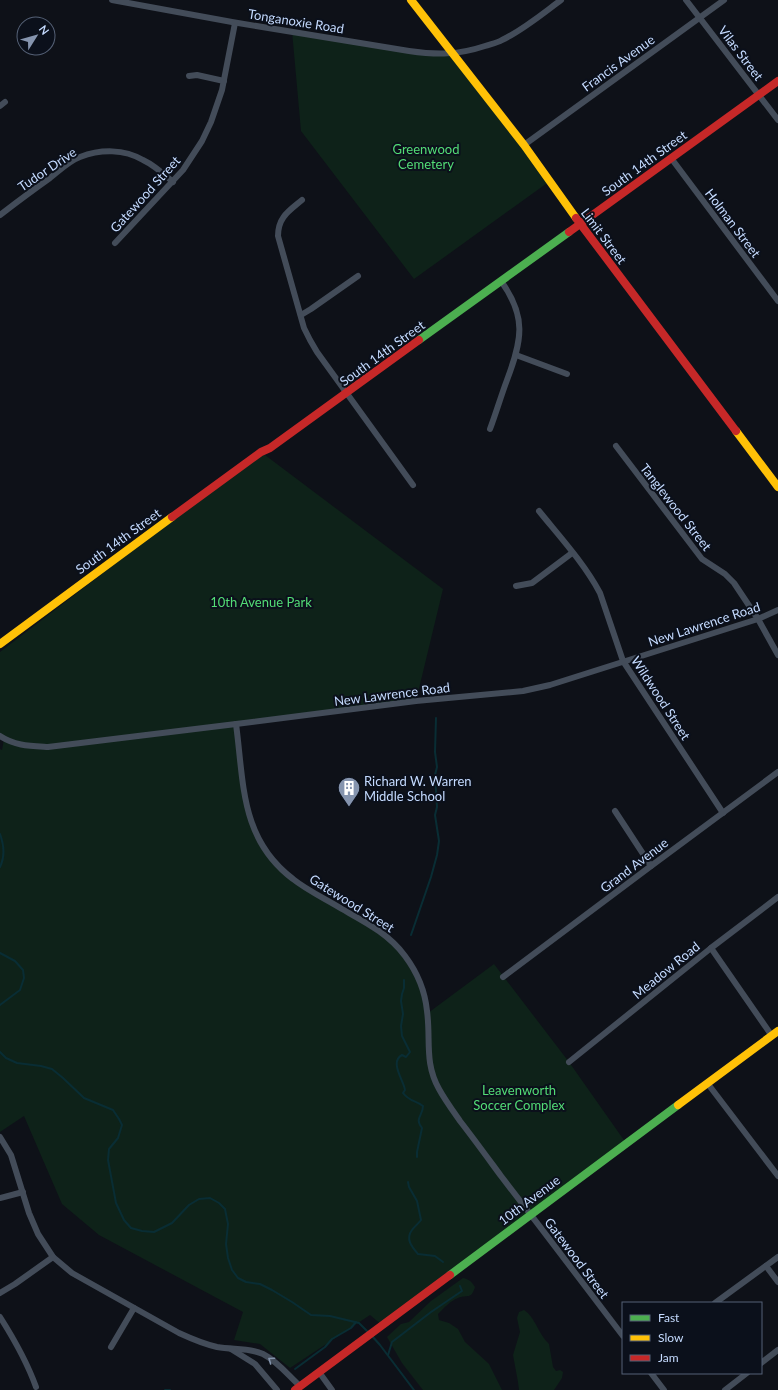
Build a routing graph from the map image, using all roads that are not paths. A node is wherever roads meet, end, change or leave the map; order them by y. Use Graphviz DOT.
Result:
graph roads {
  1 [pos="112,0"];
  2 [pos="411,0"];
  3 [pos="561,0"];
  4 [pos="686,0"];
  5 [pos="724,0"];
  6 [pos="700,18"];
  7 [pos="235,23"];
  8 [pos="453,54"];
  9 [pos="189,76"];
  10 [pos="224,81"];
  11 [pos="778,81"];
  12 [pos="759,95"];
  13 [pos="778,120"];
  14 [pos="524,145"];
  15 [pos="671,158"];
  16 [pos="173,182"];
  17 [pos="302,200"];
  18 [pos="0,215"];
  19 [pos="580,224"];
  20 [pos="116,243"];
  21 [pos="358,276"];
  22 [pos="501,281"];
  23 [pos="778,302"];
  24 [pos="301,315"];
  25 [pos="516,355"];
  26 [pos="567,374"];
  27 [pos="347,393"];
  28 [pos="490,429"];
  29 [pos="616,446"];
  30 [pos="413,485"];
  31 [pos="778,487"];
  32 [pos="539,511"];
  33 [pos="572,553"];
  34 [pos="516,586"];
  35 [pos="778,610"];
  36 [pos="758,619"];
  37 [pos="0,644"];
  38 [pos="778,655"];
  39 [pos="623,661"];
  40 [pos="236,724"];
  41 [pos="0,736"];
  42 [pos="778,772"];
  43 [pos="615,810"];
  44 [pos="723,813"];
  45 [pos="651,866"];
  46 [pos="778,897"];
  47 [pos="711,948"];
  48 [pos="503,977"];
  49 [pos="775,1034"];
  50 [pos="569,1062"];
  51 [pos="708,1084"];
  52 [pos="0,1137"];
  53 [pos="778,1176"];
  54 [pos="23,1192"];
  55 [pos="0,1198"];
  56 [pos="530,1214"];
  57 [pos="53,1257"];
  58 [pos="778,1257"];
  59 [pos="766,1266"];
  60 [pos="778,1282"];
  61 [pos="0,1293"];
  62 [pos="716,1302"];
  63 [pos="134,1308"];
  64 [pos="0,1317"];
  65 [pos="622,1335"];
  66 [pos="111,1347"];
  67 [pos="230,1348"];
  68 [pos="778,1350"];
  69 [pos="762,1362"];
  70 [pos="319,1372"];
  71 [pos="652,1374"];
  72 [pos="747,1374"];
  73 [pos="36,1386"];
  74 [pos="297,1388"];
  75 [pos="277,1390"];
  76 [pos="332,1390"];
  77 [pos="664,1390"];
  78 [pos="725,1390"];
  1 -- 7 [label="street, Tonganoxie Road"];
  2 -- 8 [label="street, Limit Street"];
  3 -- 8 [label="street, Tonganoxie Road"];
  4 -- 6 [label="street, Vilas Street"];
  5 -- 6 [label="street, Francis Avenue"];
  6 -- 12 [label="street, Vilas Street"];
  6 -- 14 [label="street, Francis Avenue"];
  7 -- 8 [label="street, Tonganoxie Road"];
  7 -- 10 [label="street, Gatewood Street"];
  8 -- 14 [label="street, Limit Street"];
  9 -- 10 [label="street"];
  10 -- 16 [label="street, Gatewood Street"];
  11 -- 12 [label="street, South 14th Street"];
  12 -- 13 [label="street, Vilas Street"];
  12 -- 15 [label="street, South 14th Street"];
  14 -- 19 [label="street, Limit Street"];
  15 -- 19 [label="street, South 14th Street"];
  15 -- 23 [label="street, Holman Street"];
  16 -- 18 [label="street, Tudor Drive"];
  16 -- 20 [label="street, Gatewood Street"];
  17 -- 24 [label="street"];
  19 -- 22 [label="street, South 14th Street"];
  19 -- 31 [label="street, Limit Street"];
  21 -- 24 [label="street"];
  22 -- 25 [label="street"];
  22 -- 27 [label="street, South 14th Street"];
  24 -- 27 [label="street"];
  25 -- 26 [label="street"];
  25 -- 28 [label="street"];
  27 -- 30 [label="street"];
  27 -- 37 [label="street, South 14th Street"];
  29 -- 36 [label="street, Tanglewood Street"];
  32 -- 33 [label="street, Wildwood Street"];
  33 -- 34 [label="street"];
  33 -- 39 [label="street, Wildwood Street"];
  35 -- 36 [label="street, New Lawrence Road"];
  36 -- 38 [label="street, Tanglewood Street"];
  36 -- 39 [label="street, New Lawrence Road"];
  39 -- 40 [label="street, New Lawrence Road"];
  39 -- 44 [label="street, Wildwood Street"];
  40 -- 41 [label="street, New Lawrence Road"];
  40 -- 56 [label="street, Gatewood Street"];
  42 -- 44 [label="street, Grand Avenue"];
  43 -- 45 [label="street"];
  44 -- 45 [label="street, Grand Avenue"];
  45 -- 48 [label="street, Grand Avenue"];
  46 -- 47 [label="street, Meadow Road"];
  47 -- 49 [label="street"];
  47 -- 50 [label="street, Meadow Road"];
  49 -- 51 [label="street, 10th Avenue"];
  51 -- 53 [label="street"];
  51 -- 56 [label="street, 10th Avenue"];
  52 -- 54 [label="street"];
  54 -- 55 [label="street"];
  54 -- 57 [label="street"];
  56 -- 65 [label="street, Gatewood Street"];
  56 -- 70 [label="street, 10th Avenue"];
  57 -- 61 [label="street"];
  57 -- 63 [label="street"];
  58 -- 59 [label="street"];
  59 -- 60 [label="street"];
  59 -- 62 [label="street"];
  63 -- 66 [label="street"];
  63 -- 67 [label="street"];
  64 -- 73 [label="street"];
  74 -- 67 [label="street, one-way"];
  67 -- 75 [label="street"];
  68 -- 69 [label="street"];
  70 -- 74 [label="street, 10th Avenue"];
  70 -- 76 [label="street"];
  71 -- 77 [label="street"];
  72 -- 78 [label="street"];
}
